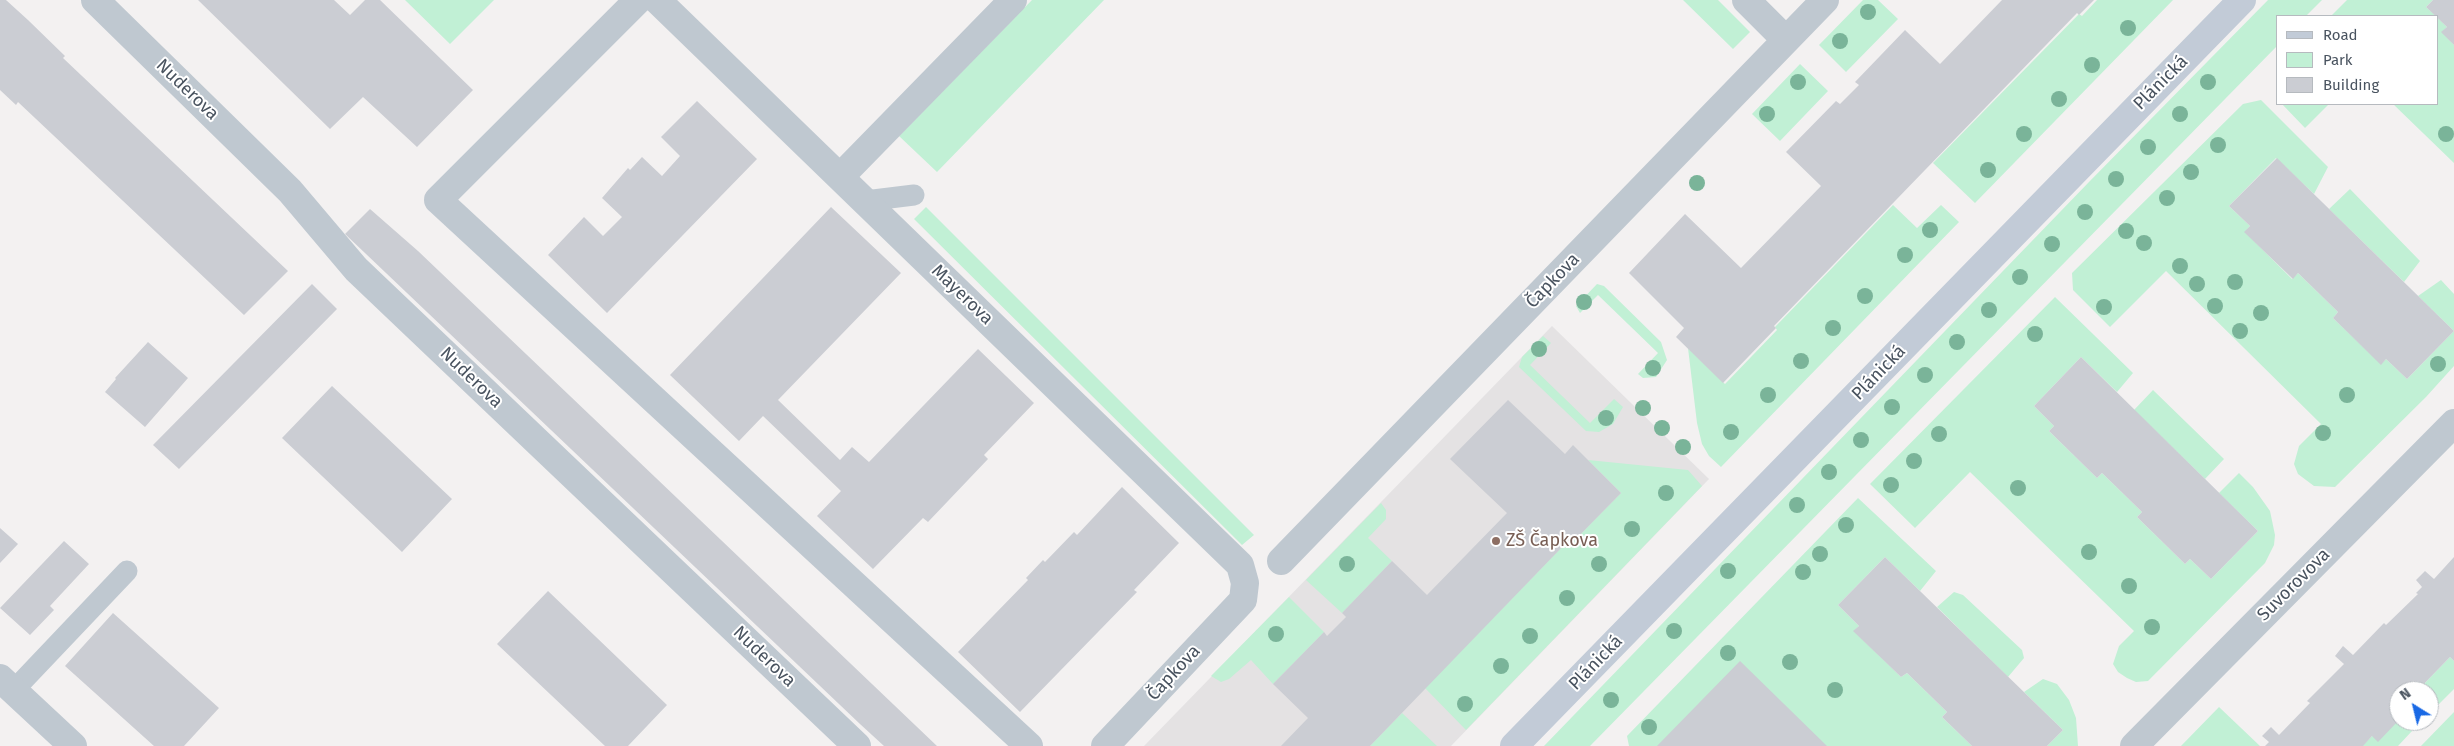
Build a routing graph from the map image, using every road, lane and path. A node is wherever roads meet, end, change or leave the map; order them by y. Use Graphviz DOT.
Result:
graph roads {
  1 [pos="95,0"];
  2 [pos="638,0"];
  3 [pos="657,0"];
  4 [pos="1012,0"];
  5 [pos="1746,0"];
  6 [pos="1825,0"];
  7 [pos="2242,0"];
  8 [pos="1786,40"];
  9 [pos="840,177"];
  10 [pos="914,195"];
  11 [pos="865,201"];
  12 [pos="2454,423"];
  13 [pos="1281,561"];
  14 [pos="127,571"];
  15 [pos="1243,600"];
  16 [pos="7,684"];
  17 [pos="73,746"];
  18 [pos="857,746"];
  19 [pos="1029,746"];
  20 [pos="1105,746"];
  21 [pos="1514,746"];
  22 [pos="2134,746"];
  1 -- 18 [label="street, Nuderova"];
  2 -- 19 [label="street"];
  3 -- 9 [label="street, Mayerova"];
  4 -- 9 [label="street"];
  5 -- 8 [label="street"];
  6 -- 8 [label="street, Čapkova"];
  7 -- 21 [label="main road, Plánická"];
  8 -- 13 [label="street, Čapkova"];
  9 -- 11 [label="street, Mayerova"];
  10 -- 11 [label="lane"];
  11 -- 15 [label="street, Mayerova"];
  12 -- 22 [label="street, Suvorovova"];
  14 -- 16 [label="lane"];
  15 -- 20 [label="street, Čapkova"];
  16 -- 17 [label="street"];
}
